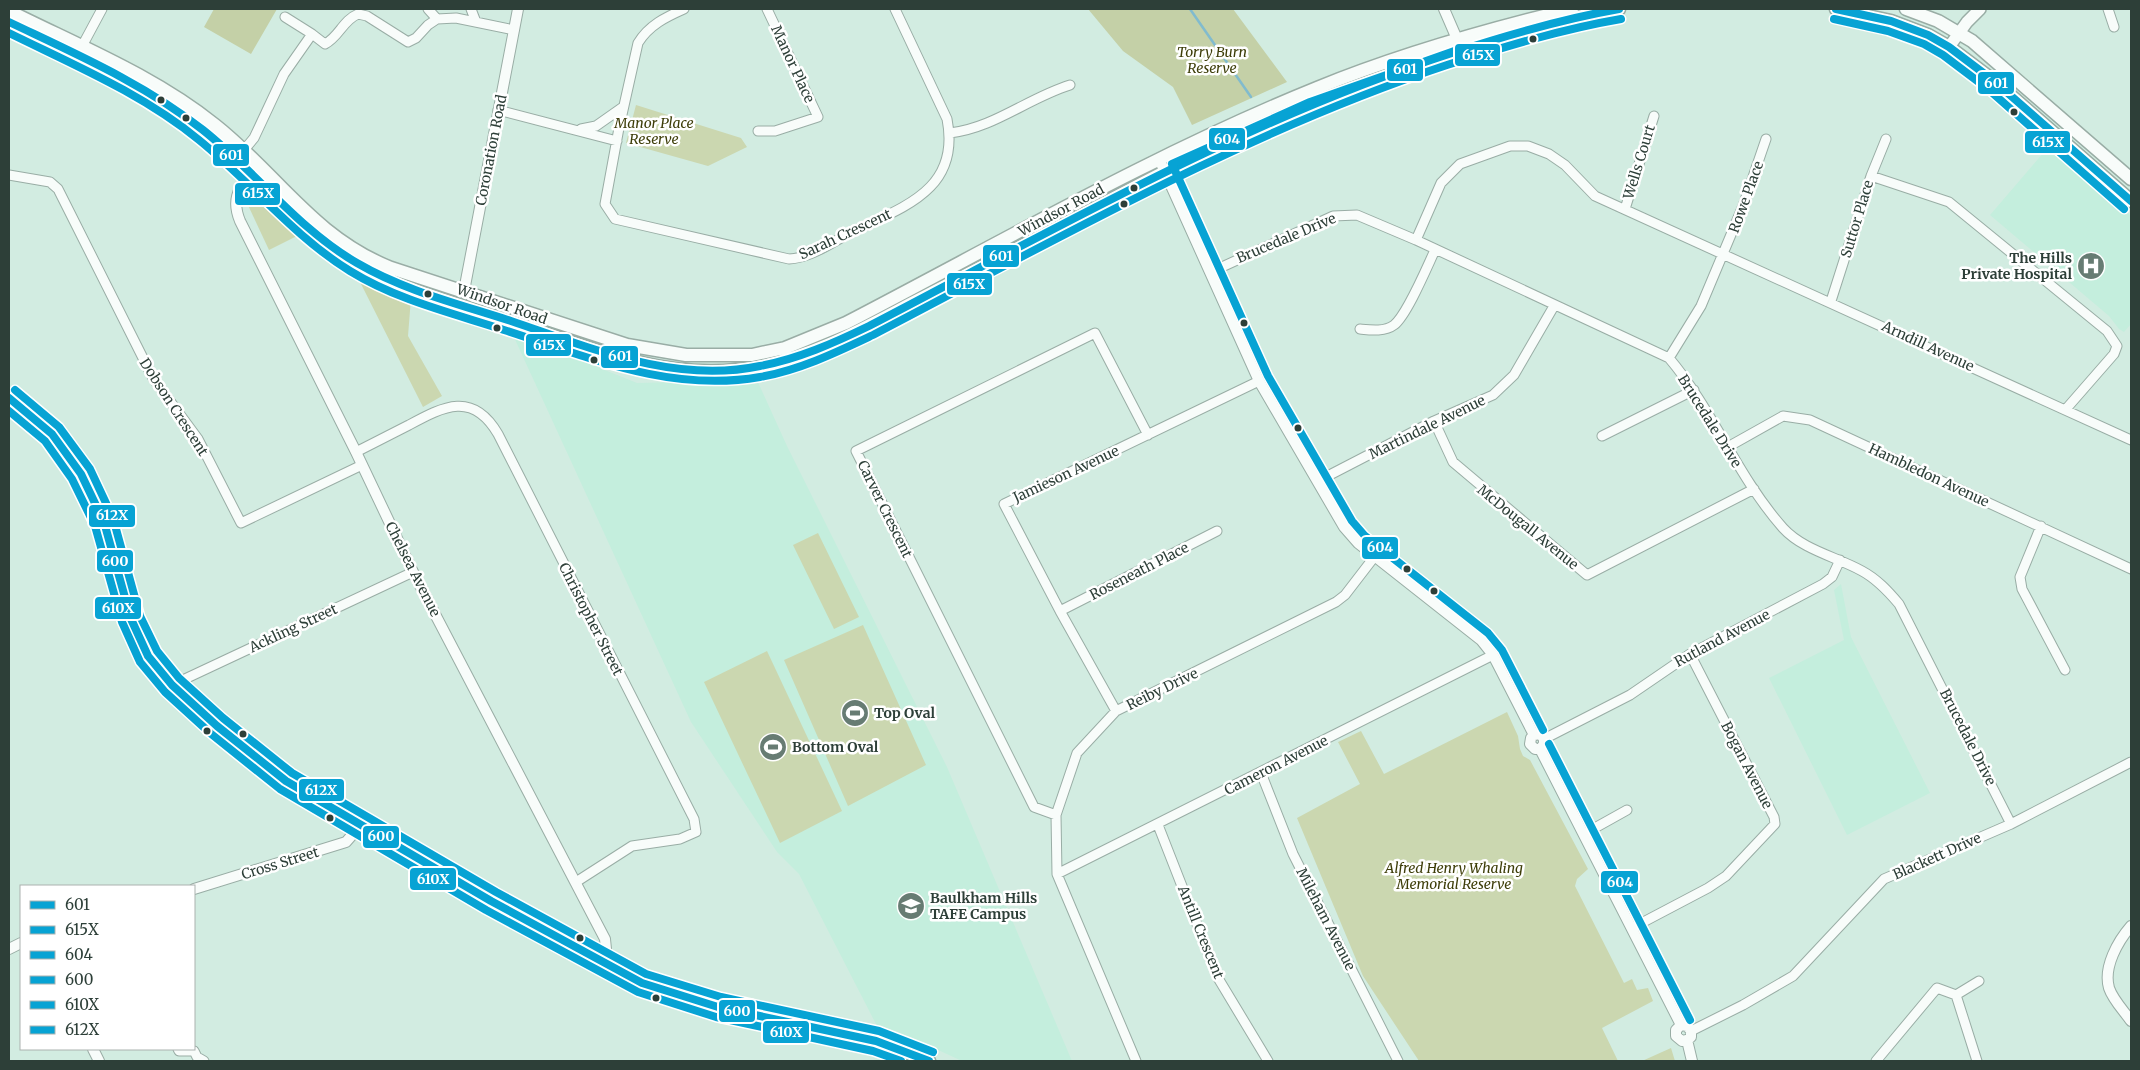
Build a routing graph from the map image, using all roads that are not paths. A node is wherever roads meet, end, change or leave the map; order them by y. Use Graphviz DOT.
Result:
graph roads {
  1 [pos="102,9"];
  2 [pos="428,9"];
  3 [pos="471,9"];
  4 [pos="518,9"];
  5 [pos="684,9"];
  6 [pos="767,9"];
  7 [pos="895,9"];
  8 [pos="1444,9"];
  9 [pos="1572,9"];
  10 [pos="1619,9"];
  11 [pos="1836,9"];
  12 [pos="1906,9"];
  13 [pos="1980,9"];
  14 [pos="2108,9"];
  15 [pos="9,11"];
  16 [pos="285,18"];
  17 [pos="437,19"];
  18 [pos="9,22"];
  19 [pos="476,22"];
  20 [pos="2114,28"];
  21 [pos="514,30"];
  22 [pos="1960,33"];
  23 [pos="312,34"];
  24 [pos="1457,39"];
  25 [pos="1950,47"];
  26 [pos="79,51"];
  27 [pos="1070,85"];
  28 [pos="623,107"];
  29 [pos="498,110"];
  30 [pos="1654,116"];
  31 [pos="578,130"];
  32 [pos="758,131"];
  33 [pos="950,133"];
  34 [pos="1886,138"];
  35 [pos="1766,140"];
  36 [pos="617,141"];
  37 [pos="244,150"];
  38 [pos="1160,159"];
  39 [pos="255,170"];
  40 [pos="1165,172"];
  41 [pos="9,175"];
  42 [pos="1871,176"];
  43 [pos="2131,179"];
  44 [pos="2131,202"];
  45 [pos="1625,209"];
  46 [pos="1416,240"];
  47 [pos="1435,250"];
  48 [pos="1725,254"];
  49 [pos="1211,272"];
  50 [pos="464,291"];
  51 [pos="1831,301"];
  52 [pos="460,305"];
  53 [pos="1554,306"];
  54 [pos="1360,329"];
  55 [pos="1669,358"];
  56 [pos="1259,381"];
  57 [pos="1694,390"];
  58 [pos="9,398"];
  59 [pos="2066,409"];
  60 [pos="1434,421"];
  61 [pos="1148,435"];
  62 [pos="1602,436"];
  63 [pos="2131,440"];
  64 [pos="1726,448"];
  65 [pos="356,452"];
  66 [pos="362,465"];
  67 [pos="1318,481"];
  68 [pos="1754,489"];
  69 [pos="2041,526"];
  70 [pos="1217,531"];
  71 [pos="1375,556"];
  72 [pos="1840,560"];
  73 [pos="2131,569"];
  74 [pos="413,572"];
  75 [pos="1060,611"];
  76 [pos="1690,654"];
  77 [pos="1493,655"];
  78 [pos="2065,670"];
  79 [pos="172,685"];
  80 [pos="1116,712"];
  81 [pos="1542,744"];
  82 [pos="2131,762"];
  83 [pos="1261,772"];
  84 [pos="1627,810"];
  85 [pos="1056,815"];
  86 [pos="2012,824"];
  87 [pos="1158,825"];
  88 [pos="360,826"];
  89 [pos="1584,834"];
  90 [pos="1057,874"];
  91 [pos="576,882"];
  92 [pos="195,889"];
  93 [pos="2131,926"];
  94 [pos="1632,928"];
  95 [pos="601,963"];
  96 [pos="1979,981"];
  97 [pos="1956,996"];
  98 [pos="2131,1021"];
  99 [pos="1681,1025"];
  100 [pos="1691,1030"];
  101 [pos="1687,1040"];
  102 [pos="93,1050"];
  103 [pos="178,1050"];
  104 [pos="99,1061"];
  105 [pos="204,1061"];
  106 [pos="929,1061"];
  107 [pos="1136,1061"];
  108 [pos="1268,1061"];
  109 [pos="1398,1061"];
  110 [pos="1692,1061"];
  111 [pos="1876,1061"];
  112 [pos="1977,1061"];
  1 -- 26 [label="street"];
  2 -- 17 [label="street"];
  3 -- 19 [label="street"];
  4 -- 21 [label="street, Coronation Road"];
  5 -- 28 [label="street, Sarah Crescent"];
  6 -- 32 [label="street, Manor Place"];
  7 -- 33 [label="street, Sarah Crescent"];
  8 -- 24 [label="street"];
  9 -- 24 [label="main road, Windsor Road"];
  10 -- 40 [label="main road, Windsor Road"];
  11 -- 25 [label="main road"];
  12 -- 22 [label="main road"];
  13 -- 22 [label="main road"];
  14 -- 20 [label="street"];
  15 -- 26 [label="main road, Windsor Road"];
  16 -- 23 [label="street"];
  17 -- 19 [label="street"];
  17 -- 23 [label="street"];
  18 -- 26 [label="main road, Windsor Road"];
  19 -- 21 [label="street"];
  21 -- 29 [label="street, Coronation Road"];
  22 -- 25 [label="main road"];
  22 -- 43 [label="main road"];
  23 -- 37 [label="street"];
  24 -- 38 [label="main road, Windsor Road"];
  25 -- 44 [label="main road"];
  26 -- 37 [label="main road, Windsor Road"];
  26 -- 39 [label="main road, Windsor Road"];
  27 -- 33 [label="street"];
  28 -- 31 [label="street"];
  28 -- 36 [label="street, Sarah Crescent"];
  29 -- 31 [label="street"];
  29 -- 50 [label="street, Coronation Road"];
  30 -- 45 [label="street, Wells Court"];
  31 -- 36 [label="street"];
  33 -- 36 [label="street, Sarah Crescent"];
  34 -- 42 [label="street, Suttor Place"];
  35 -- 48 [label="street, Rowe Place"];
  37 -- 39 [label="main road, Windsor Road"];
  38 -- 40 [label="street"];
  38 -- 50 [label="main road, Windsor Road"];
  39 -- 50 [label="main road, Windsor Road"];
  39 -- 52 [label="main road, Windsor Road"];
  39 -- 65 [label="street, Chelsea Avenue"];
  40 -- 49 [label="street"];
  40 -- 52 [label="main road, Windsor Road"];
  41 -- 66 [label="street, Dobson Crescent"];
  42 -- 51 [label="street, Suttor Place"];
  42 -- 59 [label="street"];
  45 -- 46 [label="street, Arndill Avenue"];
  45 -- 48 [label="street, Arndill Avenue"];
  46 -- 47 [label="street, Brucedale Drive"];
  46 -- 49 [label="street, Brucedale Drive"];
  47 -- 53 [label="street, Brucedale Drive"];
  47 -- 54 [label="street"];
  48 -- 51 [label="street, Arndill Avenue"];
  48 -- 55 [label="street, Rowe Place"];
  49 -- 56 [label="street"];
  50 -- 52 [label="main road"];
  51 -- 59 [label="street, Arndill Avenue"];
  53 -- 55 [label="street, Brucedale Drive"];
  53 -- 60 [label="street, Martindale Avenue"];
  55 -- 57 [label="street, Brucedale Drive"];
  56 -- 61 [label="street, Jamieson Avenue"];
  56 -- 67 [label="street"];
  57 -- 62 [label="street"];
  57 -- 64 [label="street, Brucedale Drive"];
  58 -- 79 [label="main road"];
  59 -- 63 [label="street, Arndill Avenue"];
  60 -- 67 [label="street, Martindale Avenue"];
  60 -- 68 [label="street, McDougall Avenue"];
  61 -- 75 [label="street, Jamieson Avenue"];
  61 -- 85 [label="street, Carver Crescent"];
  64 -- 68 [label="street, Brucedale Drive"];
  64 -- 69 [label="street, Hambledon Avenue"];
  65 -- 66 [label="street, Chelsea Avenue"];
  65 -- 91 [label="street, Christopher Street"];
  66 -- 74 [label="street, Chelsea Avenue"];
  67 -- 71 [label="street"];
  68 -- 72 [label="street, Brucedale Drive"];
  69 -- 73 [label="street, Hambledon Avenue"];
  69 -- 78 [label="street"];
  70 -- 75 [label="street, Roseneath Place"];
  71 -- 77 [label="street"];
  71 -- 80 [label="street, Reiby Drive"];
  72 -- 76 [label="street, Rutland Avenue"];
  72 -- 86 [label="street, Brucedale Drive"];
  74 -- 79 [label="street, Ackling Street"];
  74 -- 91 [label="street, Chelsea Avenue"];
  75 -- 80 [label="street, Jamieson Avenue"];
  76 -- 81 [label="street, Rutland Avenue"];
  76 -- 94 [label="street, Bogan Avenue"];
  77 -- 81 [label="street"];
  77 -- 83 [label="street, Cameron Avenue"];
  79 -- 88 [label="main road"];
  80 -- 85 [label="street, Reiby Drive"];
  81 -- 89 [label="street"];
  82 -- 86 [label="street, Blackett Drive"];
  83 -- 87 [label="street, Cameron Avenue"];
  83 -- 109 [label="street, Mileham Avenue"];
  84 -- 89 [label="street"];
  85 -- 90 [label="street, Reiby Drive"];
  86 -- 100 [label="street, Blackett Drive"];
  87 -- 90 [label="street, Cameron Avenue"];
  87 -- 108 [label="street, Antill Crescent"];
  88 -- 92 [label="street, Cross Street"];
  88 -- 95 [label="main road"];
  89 -- 94 [label="street"];
  90 -- 107 [label="street, Reiby Drive"];
  91 -- 95 [label="street, Chelsea Avenue"];
  93 -- 98 [label="street"];
  94 -- 99 [label="street"];
  95 -- 106 [label="main road"];
  96 -- 97 [label="street"];
  97 -- 111 [label="street"];
  97 -- 112 [label="street"];
  99 -- 100 [label="street"];
  99 -- 101 [label="street"];
  100 -- 101 [label="street"];
  101 -- 110 [label="street"];
  102 -- 104 [label="street"];
  103 -- 105 [label="street"];
}
